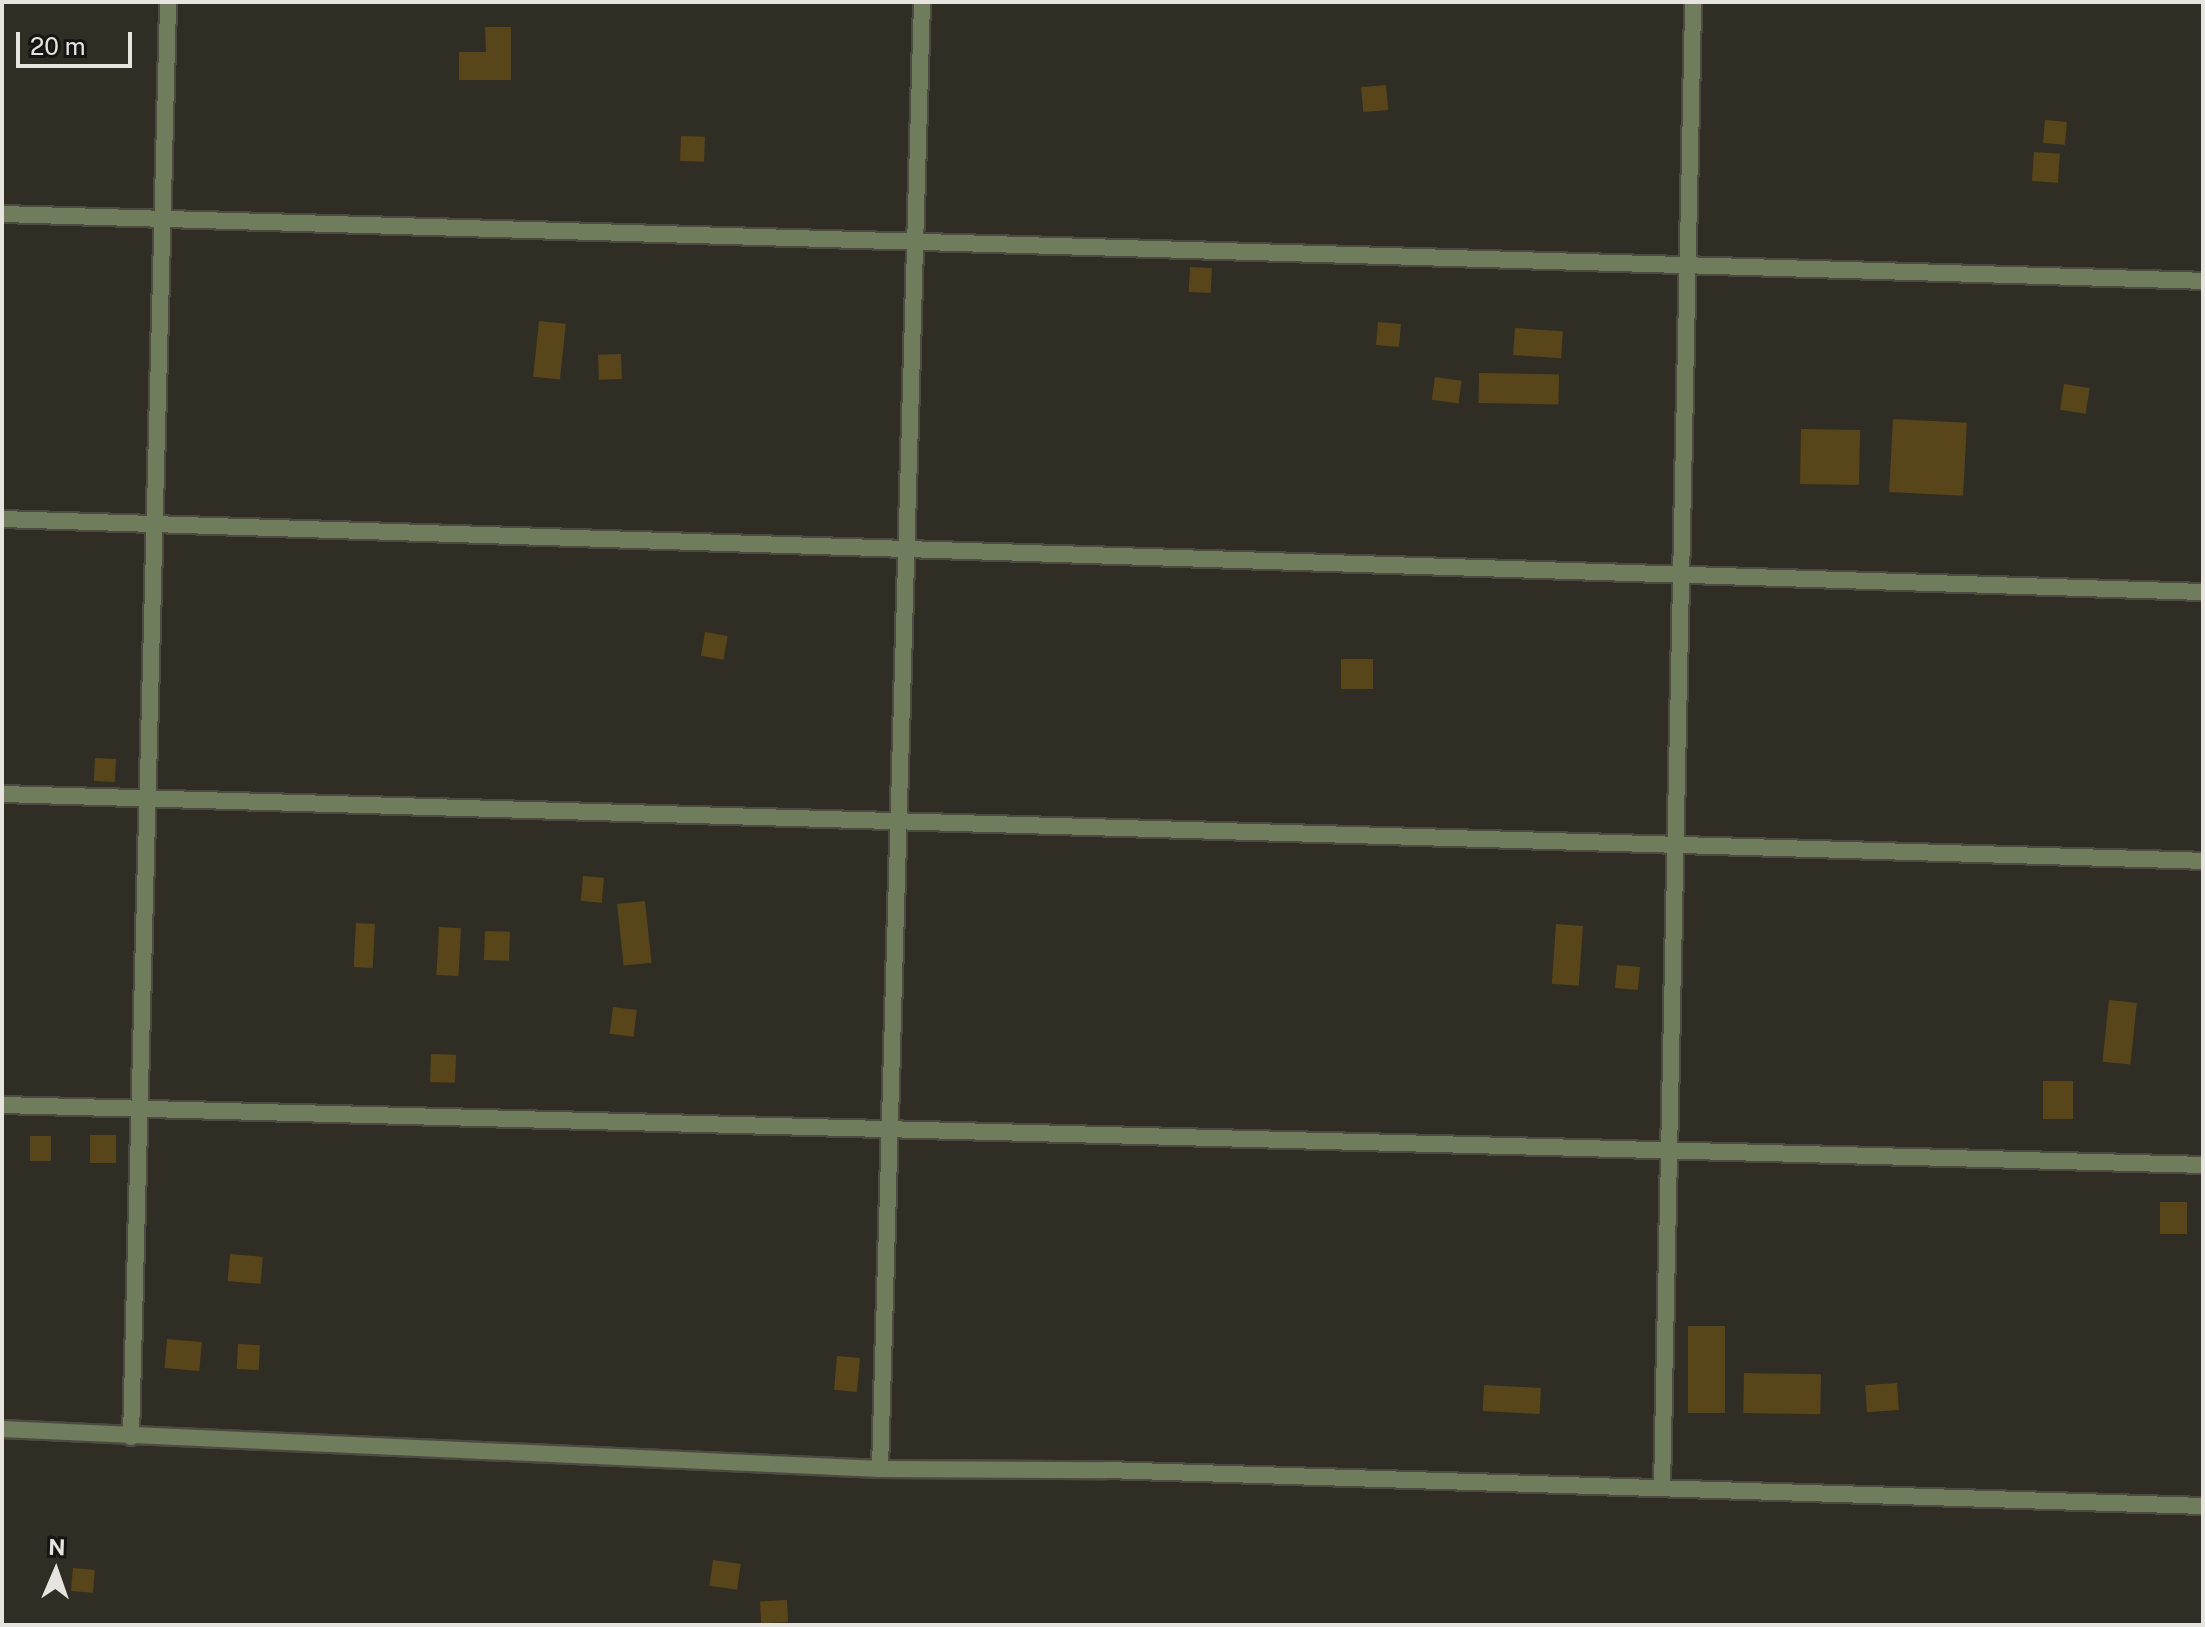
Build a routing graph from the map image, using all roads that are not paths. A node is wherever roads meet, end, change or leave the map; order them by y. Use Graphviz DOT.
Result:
graph roads {
  1 [pos="168,2"];
  2 [pos="922,2"];
  3 [pos="1693,2"];
  4 [pos="2,214"];
  5 [pos="162,219"];
  6 [pos="915,242"];
  7 [pos="1688,265"];
  8 [pos="2203,281"];
  9 [pos="2,519"];
  10 [pos="154,524"];
  11 [pos="906,549"];
  12 [pos="1681,574"];
  13 [pos="2203,592"];
  14 [pos="2,794"];
  15 [pos="147,799"];
  16 [pos="899,822"];
  17 [pos="1675,846"];
  18 [pos="2203,861"];
  19 [pos="2,1105"];
  20 [pos="139,1109"];
  21 [pos="890,1129"];
  22 [pos="1669,1150"];
  23 [pos="2203,1165"];
  24 [pos="2,1429"];
  25 [pos="131,1437"];
  26 [pos="880,1469"];
  27 [pos="1662,1488"];
  28 [pos="2203,1506"];
  1 -- 5 [label="street"];
  2 -- 6 [label="street"];
  3 -- 7 [label="street"];
  4 -- 5 [label="street"];
  5 -- 6 [label="street"];
  5 -- 10 [label="street"];
  6 -- 7 [label="street"];
  6 -- 11 [label="street"];
  7 -- 8 [label="street"];
  7 -- 12 [label="street"];
  9 -- 10 [label="street"];
  10 -- 11 [label="street"];
  10 -- 15 [label="street"];
  11 -- 12 [label="street"];
  11 -- 16 [label="street"];
  12 -- 13 [label="street"];
  12 -- 17 [label="street"];
  14 -- 15 [label="street"];
  15 -- 16 [label="street"];
  15 -- 20 [label="street"];
  16 -- 17 [label="street"];
  16 -- 21 [label="street"];
  17 -- 18 [label="street"];
  17 -- 22 [label="street"];
  19 -- 20 [label="street"];
  20 -- 21 [label="street"];
  20 -- 25 [label="street"];
  21 -- 22 [label="street"];
  21 -- 26 [label="street"];
  22 -- 23 [label="street"];
  22 -- 27 [label="street"];
  24 -- 25 [label="street"];
  25 -- 26 [label="street"];
  26 -- 27 [label="street"];
  27 -- 28 [label="street"];
}
